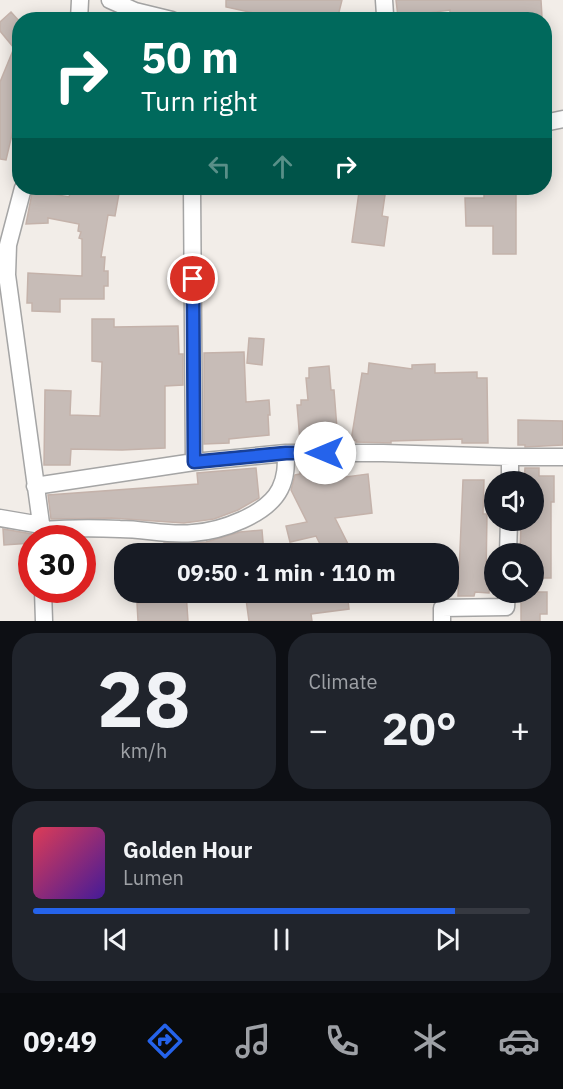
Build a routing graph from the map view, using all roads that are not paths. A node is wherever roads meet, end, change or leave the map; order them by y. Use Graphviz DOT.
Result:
graph roads {
  1 [pos="111,0"];
  2 [pos="139,12"];
  3 [pos="21,195"];
  4 [pos="192,195"];
  5 [pos="286,453"];
  6 [pos="563,457"];
  7 [pos="510,458"];
  8 [pos="194,462"];
  9 [pos="510,471"];
  10 [pos="34,486"];
  11 [pos="0,518"];
  12 [pos="23,525"];
  13 [pos="41,525"];
  14 [pos="96,530"];
  15 [pos="43,603"];
  16 [pos="506,603"];
  17 [pos="44,621"];
  18 [pos="442,621"];
  1 -- 2 [label="street"];
  3 -- 10 [label="street"];
  4 -- 8 [label="street"];
  5 -- 7 [label="street"];
  5 -- 8 [label="street"];
  5 -- 14 [label="street"];
  6 -- 7 [label="street"];
  7 -- 9 [label="street"];
  8 -- 10 [label="street"];
  10 -- 13 [label="street"];
  11 -- 12 [label="street"];
  15 -- 17 [label="street"];
  16 -- 18 [label="street"];
}
